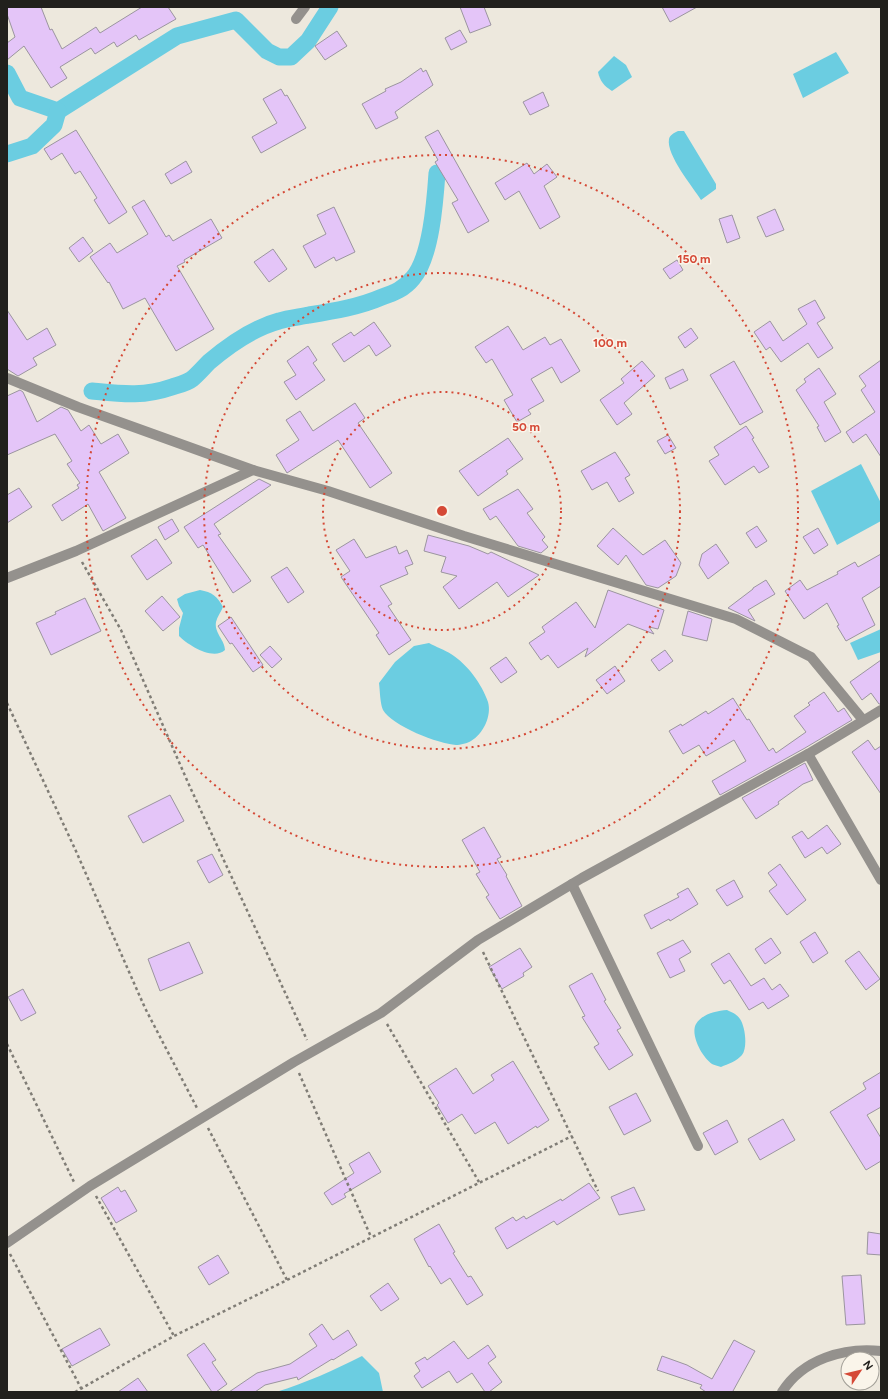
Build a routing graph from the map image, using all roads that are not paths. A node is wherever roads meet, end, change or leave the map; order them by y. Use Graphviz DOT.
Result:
graph roads {
  1 [pos="305,7"];
  2 [pos="296,19"];
  3 [pos="7,378"];
  4 [pos="253,470"];
  5 [pos="7,578"];
  6 [pos="881,710"];
  7 [pos="863,720"];
  8 [pos="808,754"];
  9 [pos="881,880"];
  10 [pos="572,884"];
  11 [pos="698,1146"];
  12 [pos="7,1243"];
  13 [pos="881,1351"];
  14 [pos="782,1392"];
  1 -- 2 [label="street"];
  3 -- 4 [label="street"];
  4 -- 5 [label="street"];
  4 -- 7 [label="street"];
  6 -- 7 [label="street"];
  7 -- 8 [label="street"];
  8 -- 9 [label="street"];
  8 -- 10 [label="street"];
  10 -- 11 [label="street"];
  10 -- 12 [label="street"];
  13 -- 14 [label="street"];
}
